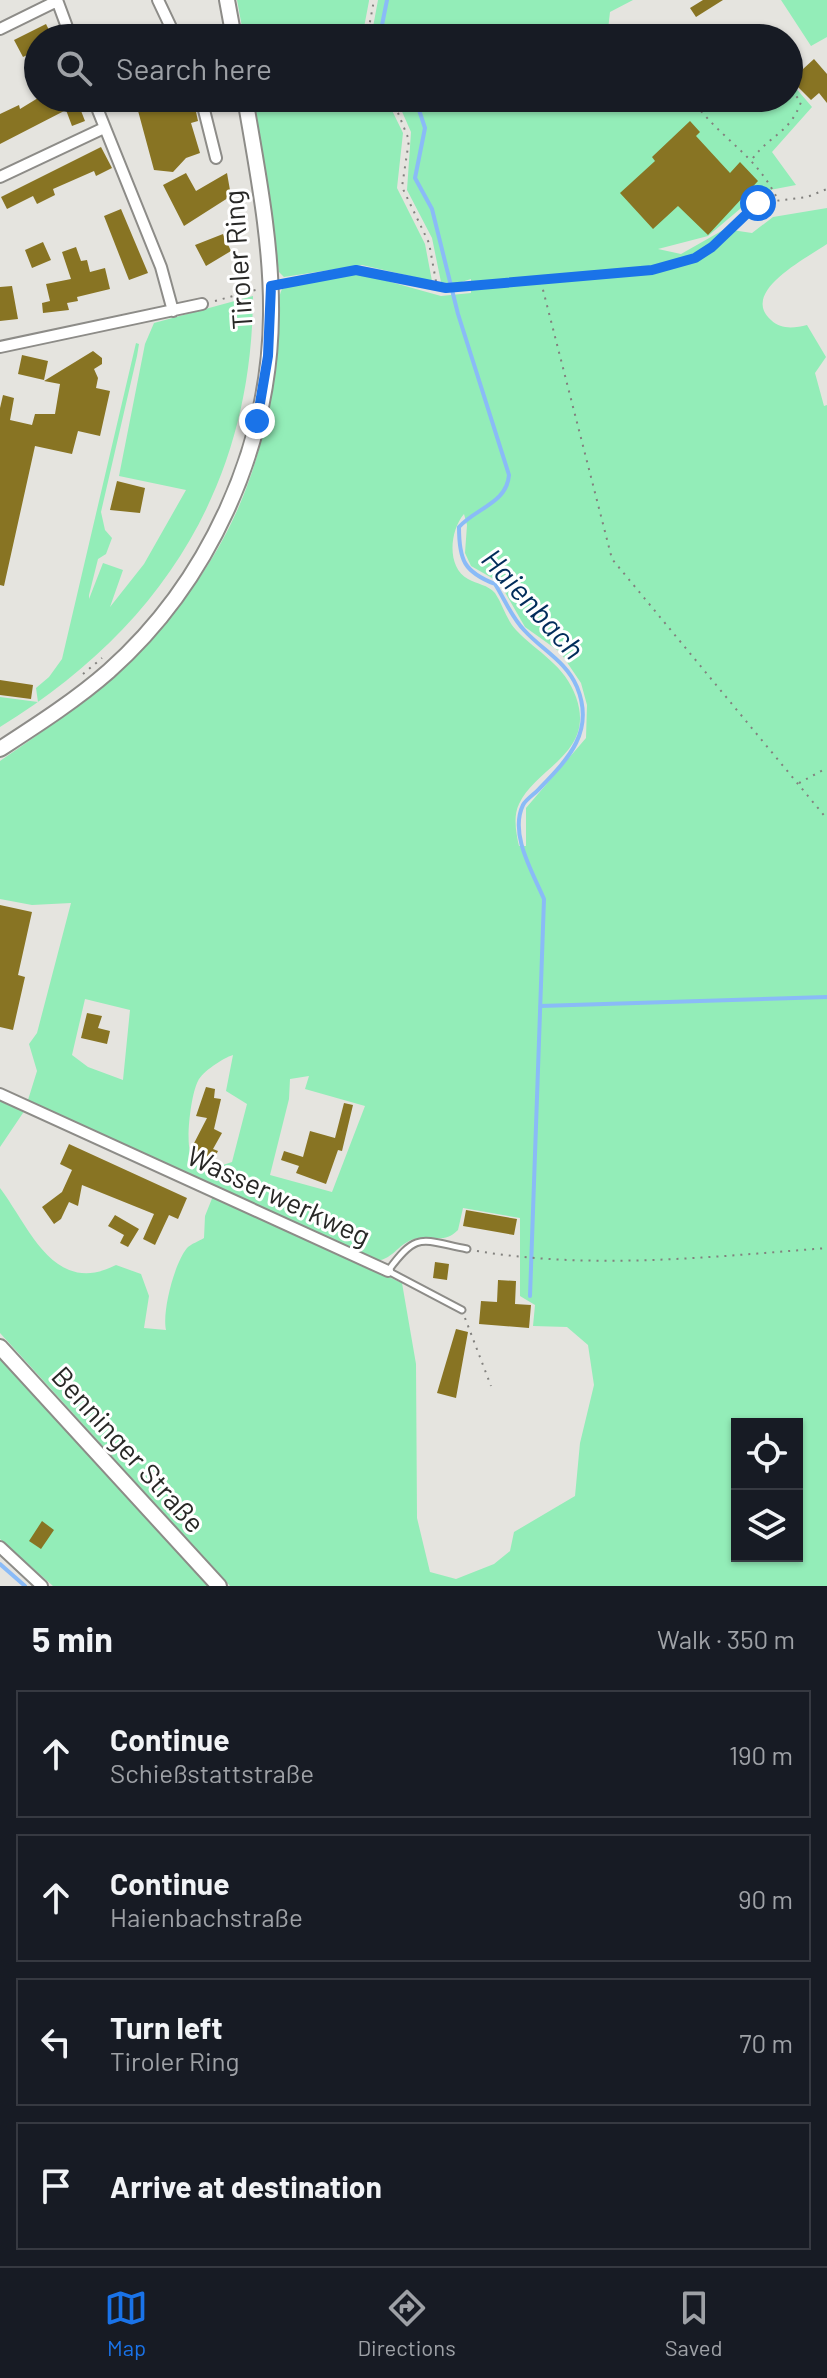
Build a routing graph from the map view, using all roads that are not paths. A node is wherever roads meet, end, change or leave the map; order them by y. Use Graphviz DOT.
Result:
graph roads {
  1 [pos="158,0"];
  2 [pos="227,0"];
  3 [pos="57,1"];
  4 [pos="66,24"];
  5 [pos="169,24"];
  6 [pos="231,24"];
  7 [pos="0,29"];
  8 [pos="98,112"];
  9 [pos="204,112"];
  10 [pos="246,112"];
  11 [pos="104,128"];
  12 [pos="216,158"];
  13 [pos="0,177"];
  14 [pos="202,304"];
  15 [pos="173,311"];
  16 [pos="0,347"];
  17 [pos="0,749"];
  18 [pos="0,1094"];
  19 [pos="467,1249"];
  20 [pos="388,1271"];
  21 [pos="462,1310"];
  22 [pos="0,1347"];
  23 [pos="0,1547"];
  24 [pos="42,1586"];
  25 [pos="219,1586"];
  1 -- 5 [label="street"];
  2 -- 6 [label="main road"];
  3 -- 4 [label="street"];
  3 -- 7 [label="street"];
  8 -- 11 [label="street"];
  9 -- 12 [label="street"];
  10 -- 17 [label="main road, Tiroler Ring"];
  11 -- 13 [label="street"];
  11 -- 15 [label="street"];
  14 -- 15 [label="street"];
  15 -- 16 [label="street"];
  18 -- 20 [label="street, Wasserwerkweg"];
  19 -- 20 [label="lane"];
  20 -- 21 [label="lane, Wasserwerkweg"];
  22 -- 25 [label="main road, Benninger Straße"];
  23 -- 24 [label="street"];
}
